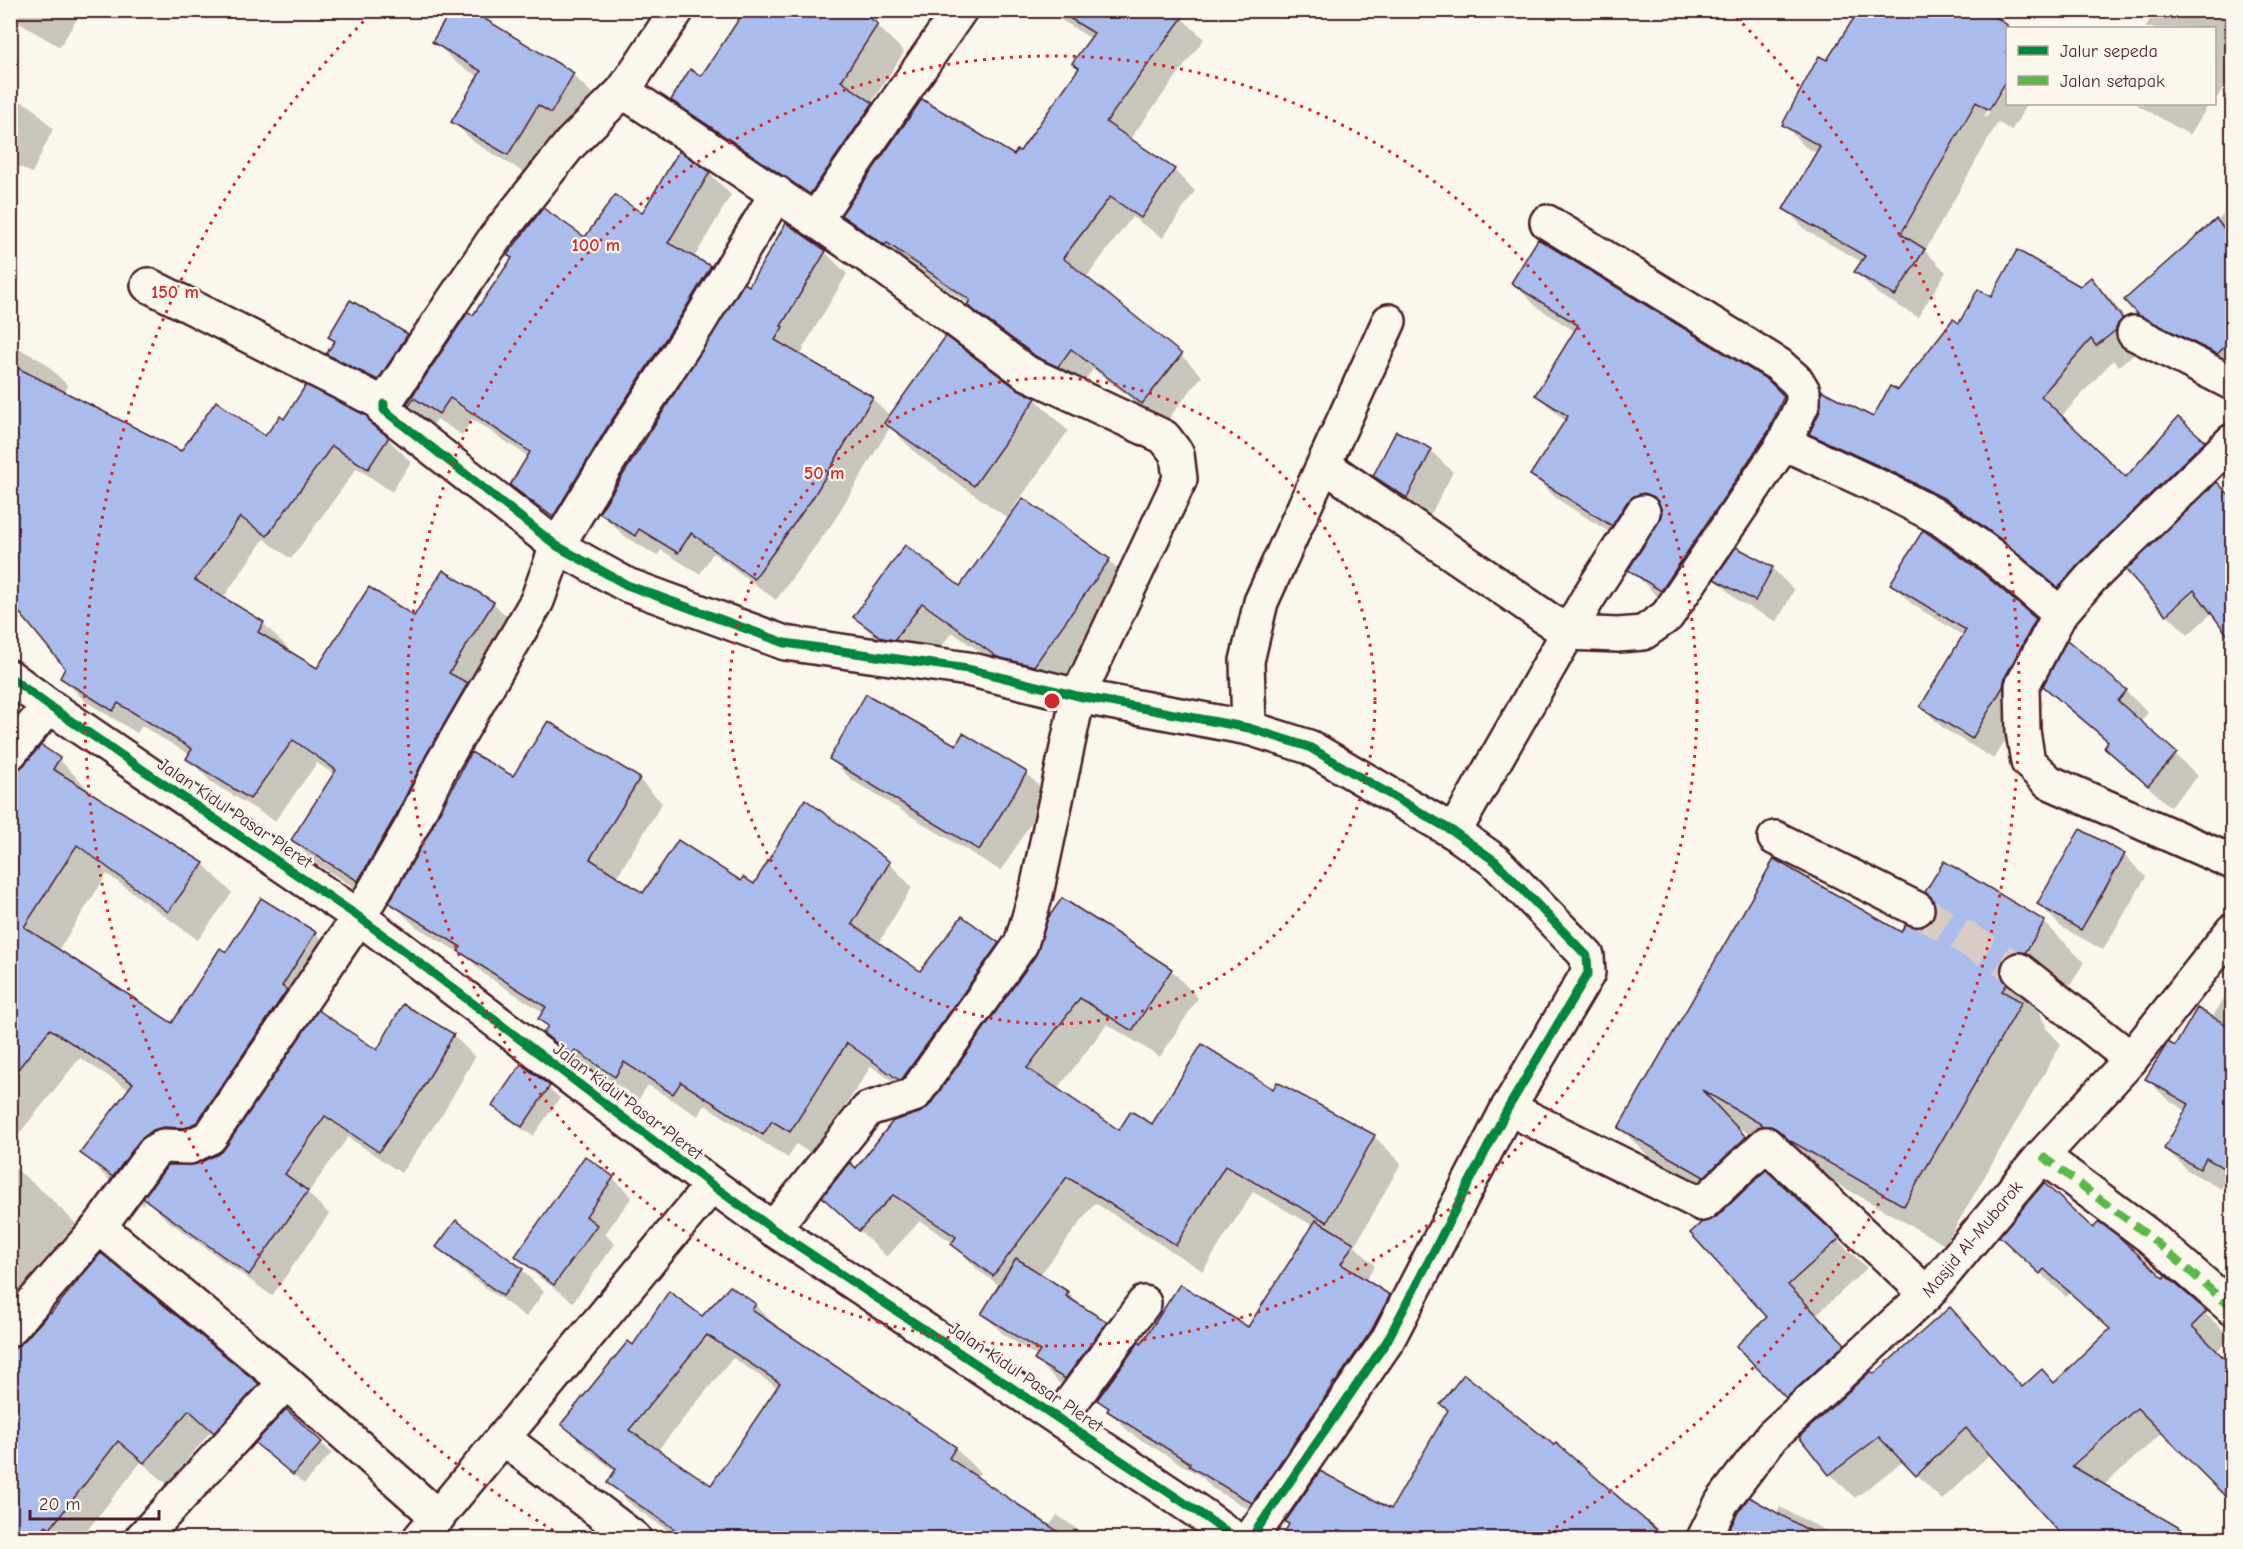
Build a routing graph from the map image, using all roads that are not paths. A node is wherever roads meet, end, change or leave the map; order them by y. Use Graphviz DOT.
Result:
graph roads {
  1 [pos="677,10"];
  2 [pos="960,10"];
  3 [pos="623,91"];
  4 [pos="777,193"];
  5 [pos="815,220"];
  6 [pos="1547,222"];
  7 [pos="148,285"];
  8 [pos="1389,321"];
  9 [pos="2134,333"];
  10 [pos="2232,383"];
  11 [pos="384,404"];
  12 [pos="2232,441"];
  13 [pos="1784,443"];
  14 [pos="1324,465"];
  15 [pos="1643,512"];
  16 [pos="558,546"];
  17 [pos="2061,614"];
  18 [pos="1568,633"];
  19 [pos="10,677"];
  20 [pos="1078,696"];
  21 [pos="49,706"];
  22 [pos="1249,728"];
  23 [pos="10,753"];
  24 [pos="1454,832"];
  25 [pos="1774,838"];
  26 [pos="2232,862"];
  27 [pos="1917,909"];
  28 [pos="358,917"];
  29 [pos="2232,931"];
  30 [pos="2019,970"];
  31 [pos="2131,1059"];
  32 [pos="1508,1108"];
  33 [pos="2042,1156"];
  34 [pos="712,1185"];
  35 [pos="99,1227"];
  36 [pos="773,1229"];
  37 [pos="1927,1294"];
  38 [pos="1144,1303"];
  39 [pos="2232,1308"];
  40 [pos="10,1329"];
  41 [pos="286,1382"];
  42 [pos="1059,1419"];
  43 [pos="503,1438"];
  44 [pos="1195,1527"];
  45 [pos="429,1528"];
  46 [pos="142,1539"];
  47 [pos="634,1539"];
  48 [pos="1234,1539"];
  49 [pos="1251,1539"];
  50 [pos="1704,1539"];
  1 -- 3 [label="street"];
  2 -- 5 [label="street"];
  3 -- 4 [label="street"];
  3 -- 11 [label="street"];
  4 -- 5 [label="street"];
  4 -- 16 [label="street"];
  5 -- 20 [label="street"];
  6 -- 13 [label="street"];
  7 -- 11 [label="street"];
  8 -- 14 [label="street"];
  9 -- 10 [label="street"];
  11 -- 16 [label="street"];
  12 -- 17 [label="street"];
  13 -- 17 [label="street"];
  13 -- 18 [label="street"];
  14 -- 18 [label="street"];
  14 -- 22 [label="street"];
  15 -- 18 [label="street"];
  16 -- 20 [label="street"];
  16 -- 28 [label="street"];
  17 -- 26 [label="street"];
  18 -- 24 [label="street"];
  19 -- 21 [label="street, Jalan Kidul Pasar Pleret"];
  20 -- 22 [label="street"];
  20 -- 36 [label="street"];
  21 -- 23 [label="street"];
  21 -- 28 [label="street, Jalan Kidul Pasar Pleret"];
  22 -- 24 [label="street"];
  24 -- 32 [label="street"];
  25 -- 27 [label="street"];
  28 -- 34 [label="street, Jalan Kidul Pasar Pleret"];
  28 -- 35 [label="street"];
  29 -- 31 [label="street, Masjid Al-Mubarok"];
  30 -- 31 [label="street"];
  31 -- 33 [label="street, Masjid Al-Mubarok"];
  32 -- 37 [label="street"];
  32 -- 49 [label="street"];
  33 -- 37 [label="street, Masjid Al-Mubarok"];
  33 -- 39 [label="street"];
  34 -- 36 [label="street, Jalan Kidul Pasar Pleret"];
  34 -- 43 [label="street"];
  35 -- 40 [label="street"];
  35 -- 41 [label="street"];
  36 -- 42 [label="street, Jalan Kidul Pasar Pleret"];
  37 -- 50 [label="street, Masjid Al-Mubarok"];
  38 -- 42 [label="street"];
  41 -- 45 [label="street"];
  41 -- 46 [label="street"];
  42 -- 44 [label="street, Jalan Kidul Pasar Pleret"];
  43 -- 45 [label="street"];
  43 -- 47 [label="street"];
  44 -- 48 [label="street, Jalan Kidul Pasar Pleret"];
}
